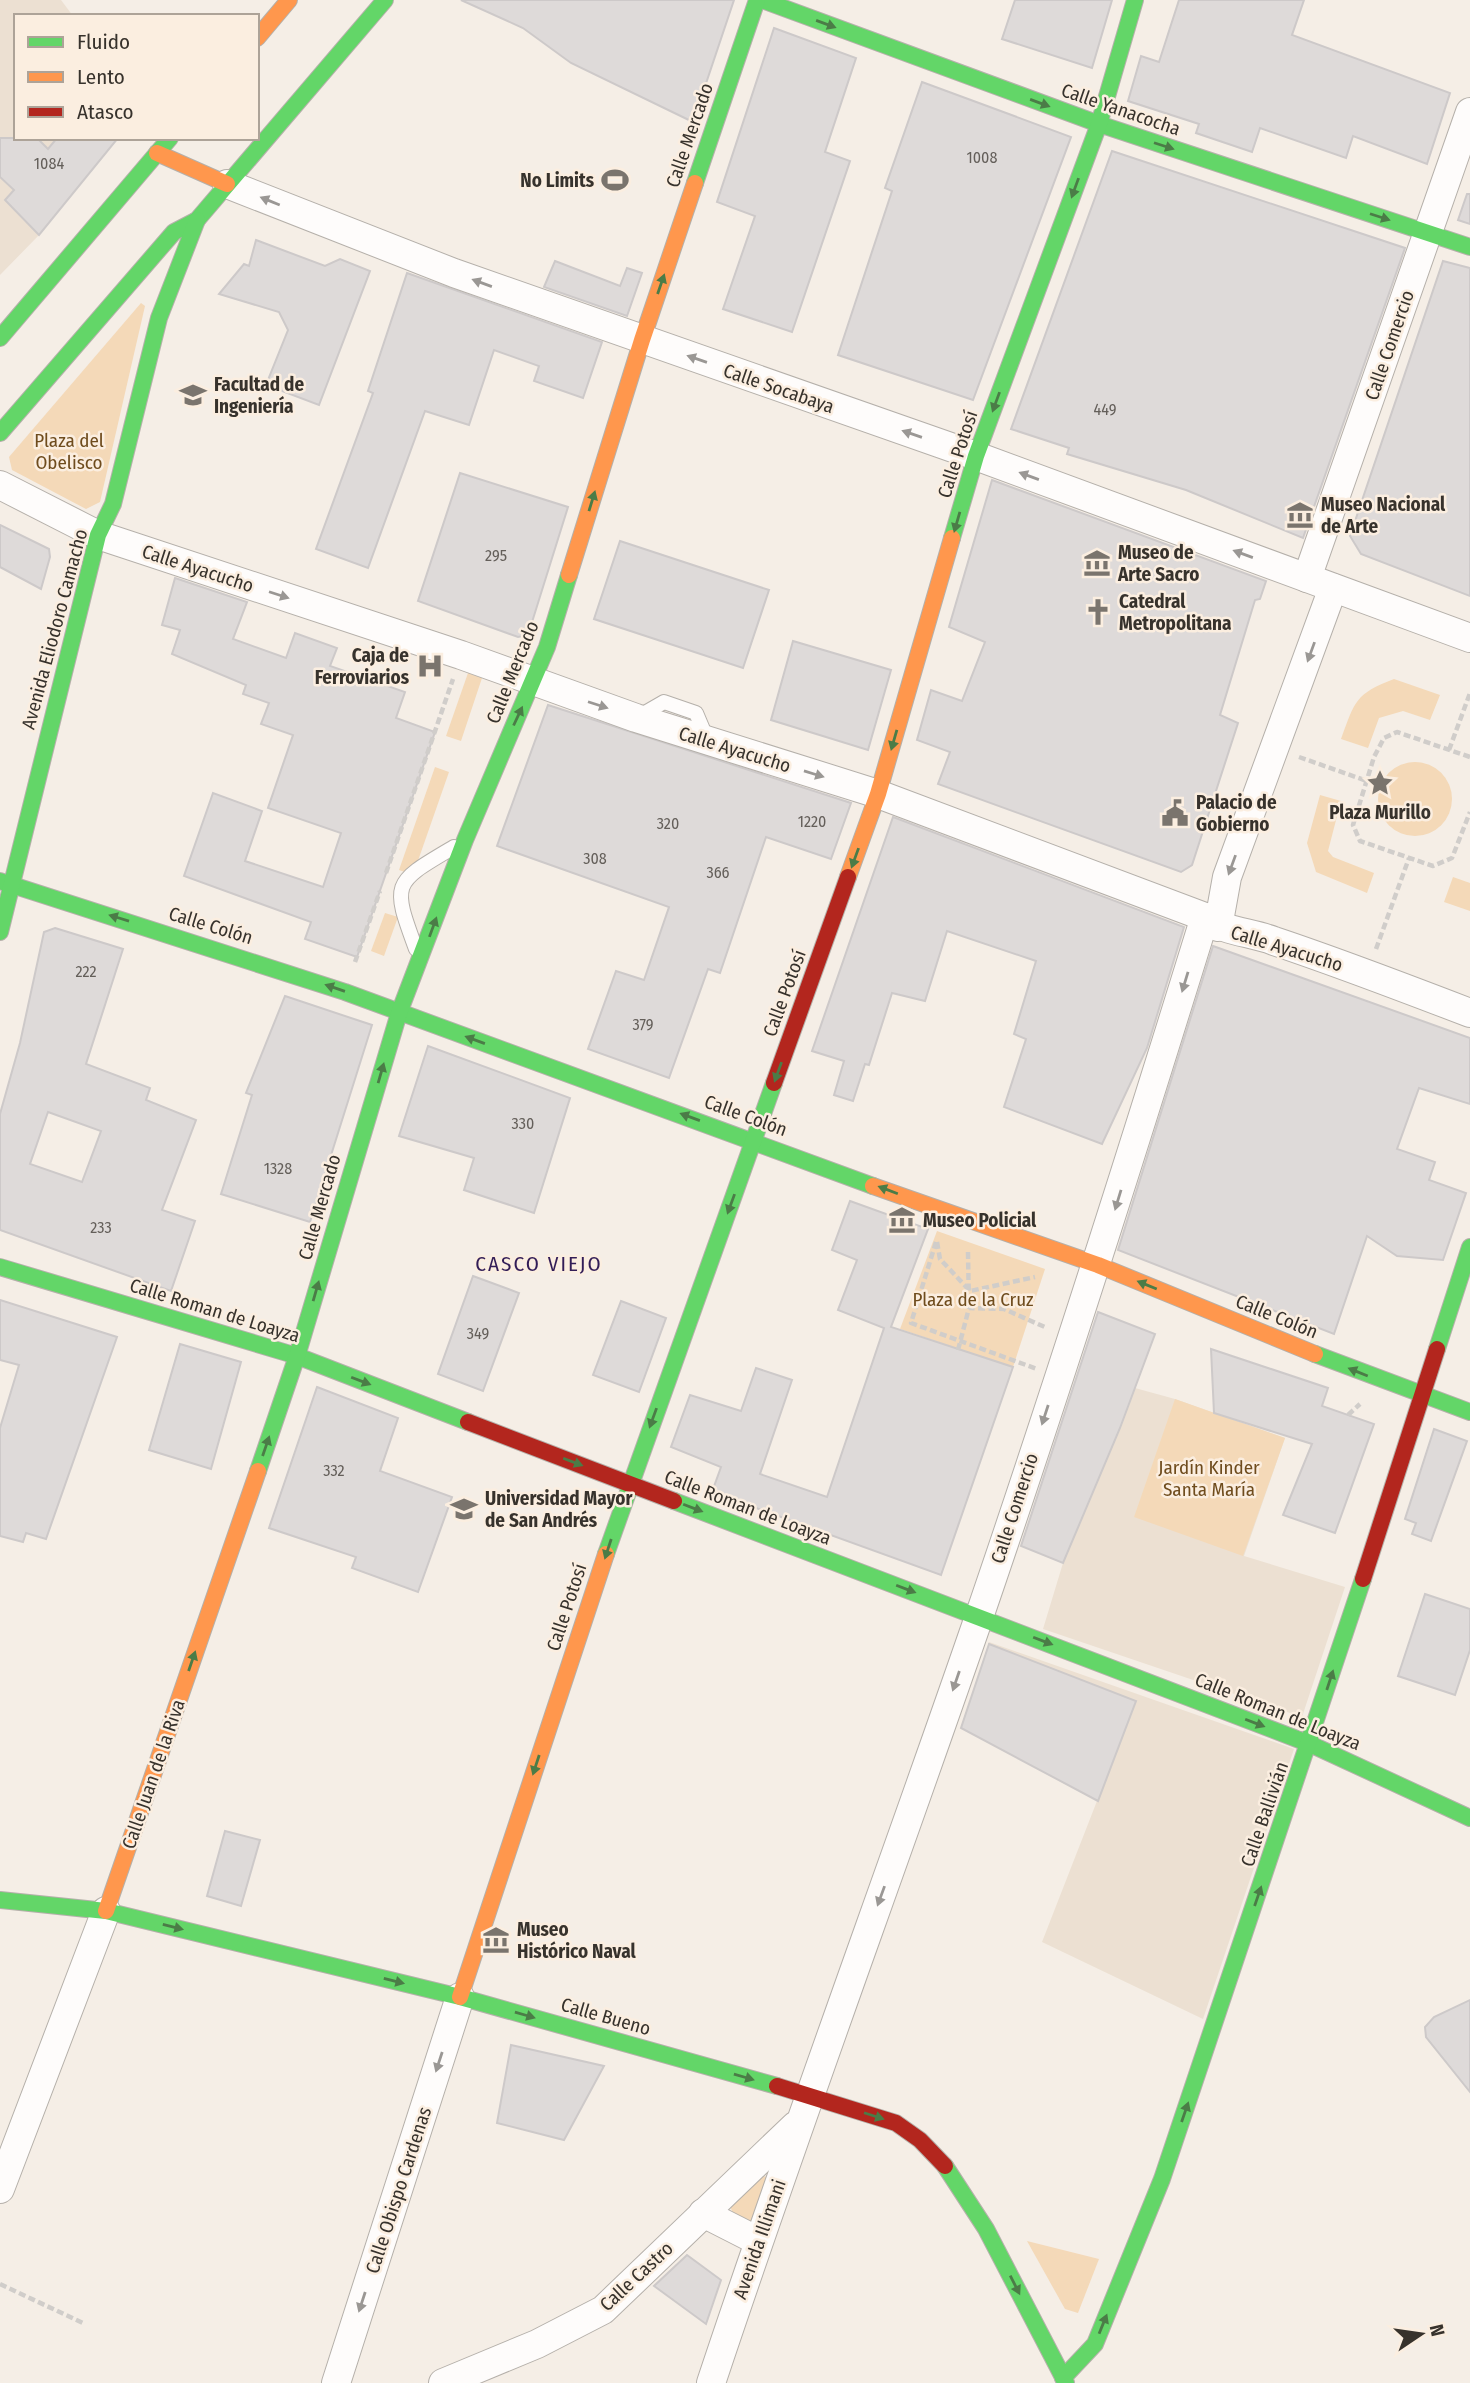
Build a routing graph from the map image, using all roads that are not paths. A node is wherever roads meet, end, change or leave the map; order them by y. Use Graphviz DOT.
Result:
graph roads {
  1 [pos="289,0"];
  2 [pos="385,0"];
  3 [pos="757,0"];
  4 [pos="762,0"];
  5 [pos="1135,0"];
  6 [pos="259,36"];
  7 [pos="1470,113"];
  8 [pos="1099,124"];
  9 [pos="168,140"];
  10 [pos="157,153"];
  11 [pos="227,184"];
  12 [pos="197,220"];
  13 [pos="1429,233"];
  14 [pos="1470,247"];
  15 [pos="0,338"];
  16 [pos="642,340"];
  17 [pos="0,433"];
  18 [pos="976,456"];
  19 [pos="0,485"];
  20 [pos="98,535"];
  21 [pos="1307,578"];
  22 [pos="1334,588"];
  23 [pos="1470,638"];
  24 [pos="533,683"];
  25 [pos="878,794"];
  26 [pos="465,840"];
  27 [pos="6,883"];
  28 [pos="1211,922"];
  29 [pos="0,932"];
  30 [pos="420,961"];
  31 [pos="398,1013"];
  32 [pos="1470,1013"];
  33 [pos="754,1140"];
  34 [pos="1470,1247"];
  35 [pos="1098,1265"];
  36 [pos="0,1267"];
  37 [pos="297,1356"];
  38 [pos="1422,1394"];
  39 [pos="1470,1412"];
  40 [pos="629,1484"];
  41 [pos="979,1617"];
  42 [pos="1310,1744"];
  43 [pos="1470,1818"];
  44 [pos="0,1900"];
  45 [pos="106,1911"];
  46 [pos="460,1997"];
  47 [pos="809,2095"];
  48 [pos="799,2122"];
  49 [pos="0,2189"];
  50 [pos="703,2213"];
  51 [pos="758,2241"];
  52 [pos="1064,2380"];
  53 [pos="336,2383"];
  54 [pos="443,2383"];
  55 [pos="711,2383"];
  1 -- 6 [label="main road"];
  2 -- 11 [label="main road"];
  16 -- 3 [label="main road, Calle Mercado, one-way"];
  4 -- 8 [label="main road, Calle Yanacocha, one-way"];
  5 -- 8 [label="main road, Calle Potosí"];
  7 -- 13 [label="street, Calle Comercio"];
  8 -- 13 [label="main road, Calle Yanacocha, one-way"];
  8 -- 18 [label="main road, Calle Potosí, one-way"];
  9 -- 10 [label="main road"];
  10 -- 11 [label="main road"];
  10 -- 15 [label="main road"];
  11 -- 12 [label="main road"];
  16 -- 11 [label="street, Calle Socabaya, one-way"];
  12 -- 17 [label="main road"];
  12 -- 20 [label="main road, Avenida Eliodoro Camacho"];
  13 -- 14 [label="main road, Calle Yanacocha"];
  13 -- 21 [label="street, Calle Comercio"];
  18 -- 16 [label="street, Calle Socabaya, one-way"];
  24 -- 16 [label="main road, Calle Mercado, one-way"];
  21 -- 18 [label="street, Calle Socabaya, one-way"];
  18 -- 25 [label="main road, Calle Potosí, one-way"];
  19 -- 20 [label="street, Calle Ayacucho"];
  20 -- 24 [label="street, Calle Ayacucho, one-way"];
  20 -- 27 [label="main road, Avenida Eliodoro Camacho"];
  21 -- 22 [label="street, Calle Socabaya"];
  22 -- 23 [label="street, Calle Socabaya"];
  22 -- 28 [label="street, Calle Comercio, one-way"];
  24 -- 25 [label="street, Calle Ayacucho, one-way"];
  26 -- 24 [label="main road, Calle Mercado, one-way"];
  25 -- 28 [label="street, Calle Ayacucho"];
  25 -- 33 [label="main road, Calle Potosí, one-way"];
  30 -- 26 [label="main road, Calle Mercado, one-way"];
  26 -- 30 [label="lane"];
  27 -- 29 [label="main road, Avenida Eliodoro Camacho"];
  31 -- 27 [label="main road, Calle Colón, one-way"];
  28 -- 32 [label="street, Calle Ayacucho"];
  28 -- 35 [label="street, Calle Comercio, one-way"];
  30 -- 31 [label="main road, Calle Mercado"];
  33 -- 31 [label="main road, Calle Colón, one-way"];
  37 -- 31 [label="main road, Calle Mercado, one-way"];
  35 -- 33 [label="main road, Calle Colón, one-way"];
  33 -- 40 [label="main road, Calle Potosí, one-way"];
  34 -- 38 [label="main road, Calle Ballivián"];
  38 -- 35 [label="main road, Calle Colón, one-way"];
  35 -- 41 [label="street, Calle Comercio, one-way"];
  36 -- 37 [label="main road, Calle Roman de Loayza"];
  37 -- 40 [label="main road, Calle Roman de Loayza, one-way"];
  45 -- 37 [label="main road, Calle Juan de la Riva, one-way"];
  38 -- 39 [label="main road, Calle Colón"];
  42 -- 38 [label="main road, Calle Ballivián, one-way"];
  40 -- 41 [label="main road, Calle Roman de Loayza, one-way"];
  40 -- 46 [label="main road, Calle Potosí, one-way"];
  41 -- 42 [label="main road, Calle Roman de Loayza, one-way"];
  41 -- 47 [label="street, Calle Comercio, one-way"];
  42 -- 43 [label="main road, Calle Roman de Loayza"];
  52 -- 42 [label="main road, Calle Ballivián, one-way"];
  44 -- 45 [label="main road, Calle Bueno"];
  45 -- 46 [label="main road, Calle Bueno, one-way"];
  45 -- 49 [label="street, Calle Juan de la Riva"];
  46 -- 47 [label="main road, Calle Bueno, one-way"];
  46 -- 53 [label="street, Calle Obispo Cardenas, one-way"];
  47 -- 48 [label="street, Avenida Illimani"];
  47 -- 52 [label="main road, Calle Bueno, one-way"];
  48 -- 50 [label="street, Calle Castro"];
  48 -- 51 [label="street, Avenida Illimani"];
  50 -- 51 [label="street"];
  50 -- 54 [label="street, Calle Castro"];
  51 -- 55 [label="street, Avenida Illimani"];
}
